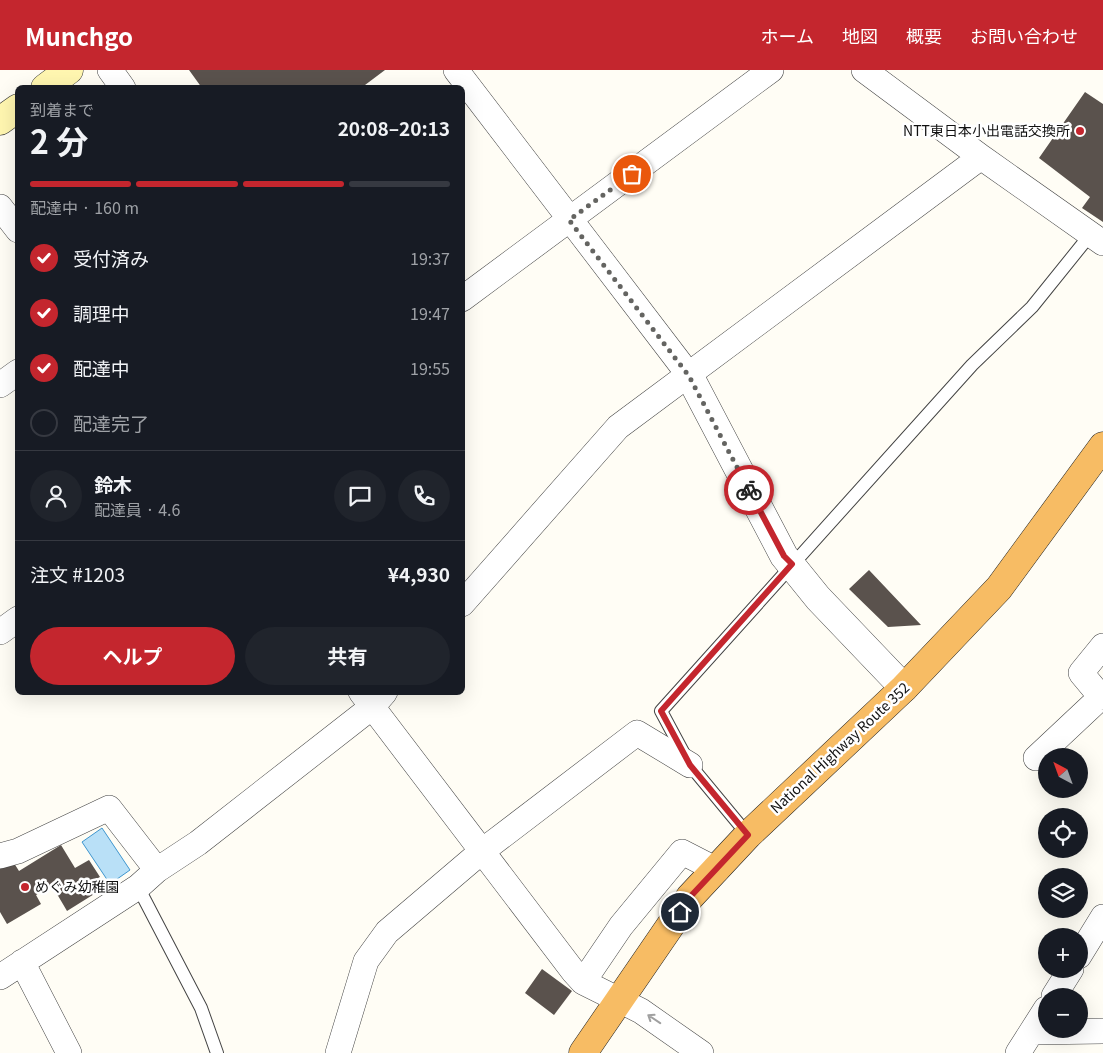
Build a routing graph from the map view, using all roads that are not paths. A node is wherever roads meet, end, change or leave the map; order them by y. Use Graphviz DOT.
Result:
graph roads {
  1 [pos="69,70"];
  2 [pos="110,70"];
  3 [pos="456,70"];
  4 [pos="771,70"];
  5 [pos="864,70"];
  6 [pos="49,85"];
  7 [pos="121,85"];
  8 [pos="15,110"];
  9 [pos="0,121"];
  10 [pos="981,157"];
  11 [pos="0,207"];
  12 [pos="569,220"];
  13 [pos="15,226"];
  14 [pos="1097,239"];
  15 [pos="465,297"];
  16 [pos="15,374"];
  17 [pos="689,376"];
  18 [pos="0,385"];
  19 [pos="1103,446"];
  20 [pos="792,564"];
  21 [pos="465,601"];
  22 [pos="15,621"];
  23 [pos="0,632"];
  24 [pos="1103,646"];
  25 [pos="904,688"];
  26 [pos="1102,696"];
  27 [pos="372,697"];
  28 [pos="1036,758"];
  29 [pos="690,765"];
  30 [pos="748,835"];
  31 [pos="481,852"];
  32 [pos="0,856"];
  33 [pos="157,870"];
  34 [pos="717,870"];
  35 [pos="138,887"];
  36 [pos="1103,917"];
  37 [pos="1088,941"];
  38 [pos="22,962"];
  39 [pos="0,977"];
  40 [pos="583,982"];
  41 [pos="618,999"];
  42 [pos="1038,1022"];
  43 [pos="1103,1031"];
  44 [pos="1032,1032"];
  45 [pos="69,1053"];
  46 [pos="217,1053"];
  47 [pos="338,1053"];
  48 [pos="583,1053"];
  49 [pos="700,1053"];
  50 [pos="1018,1053"];
  1 -- 6 [label="main road"];
  2 -- 7 [label="street"];
  3 -- 12 [label="street"];
  4 -- 12 [label="street"];
  5 -- 10 [label="street"];
  8 -- 9 [label="main road"];
  10 -- 14 [label="street"];
  10 -- 17 [label="street"];
  11 -- 13 [label="street"];
  12 -- 15 [label="street"];
  12 -- 17 [label="street"];
  14 -- 20 [label="lane"];
  16 -- 18 [label="street"];
  17 -- 20 [label="street"];
  17 -- 21 [label="street"];
  19 -- 25 [label="highway, National Highway Route 352"];
  20 -- 25 [label="street"];
  20 -- 29 [label="lane"];
  22 -- 23 [label="street"];
  24 -- 26 [label="street"];
  25 -- 30 [label="highway, National Highway Route 352"];
  26 -- 28 [label="street"];
  27 -- 31 [label="street"];
  27 -- 33 [label="street"];
  29 -- 30 [label="lane"];
  29 -- 31 [label="street"];
  30 -- 34 [label="highway, National Highway Route 352"];
  31 -- 40 [label="street"];
  31 -- 47 [label="street"];
  32 -- 33 [label="street"];
  33 -- 35 [label="street"];
  34 -- 40 [label="street"];
  34 -- 41 [label="highway, National Highway Route 352"];
  35 -- 38 [label="street"];
  35 -- 46 [label="lane"];
  36 -- 37 [label="street"];
  38 -- 39 [label="street"];
  38 -- 45 [label="street"];
  40 -- 41 [label="street"];
  41 -- 48 [label="highway, National Highway Route 352"];
  49 -- 41 [label="street, one-way"];
  42 -- 44 [label="street"];
  43 -- 44 [label="street"];
  44 -- 50 [label="street"];
}
